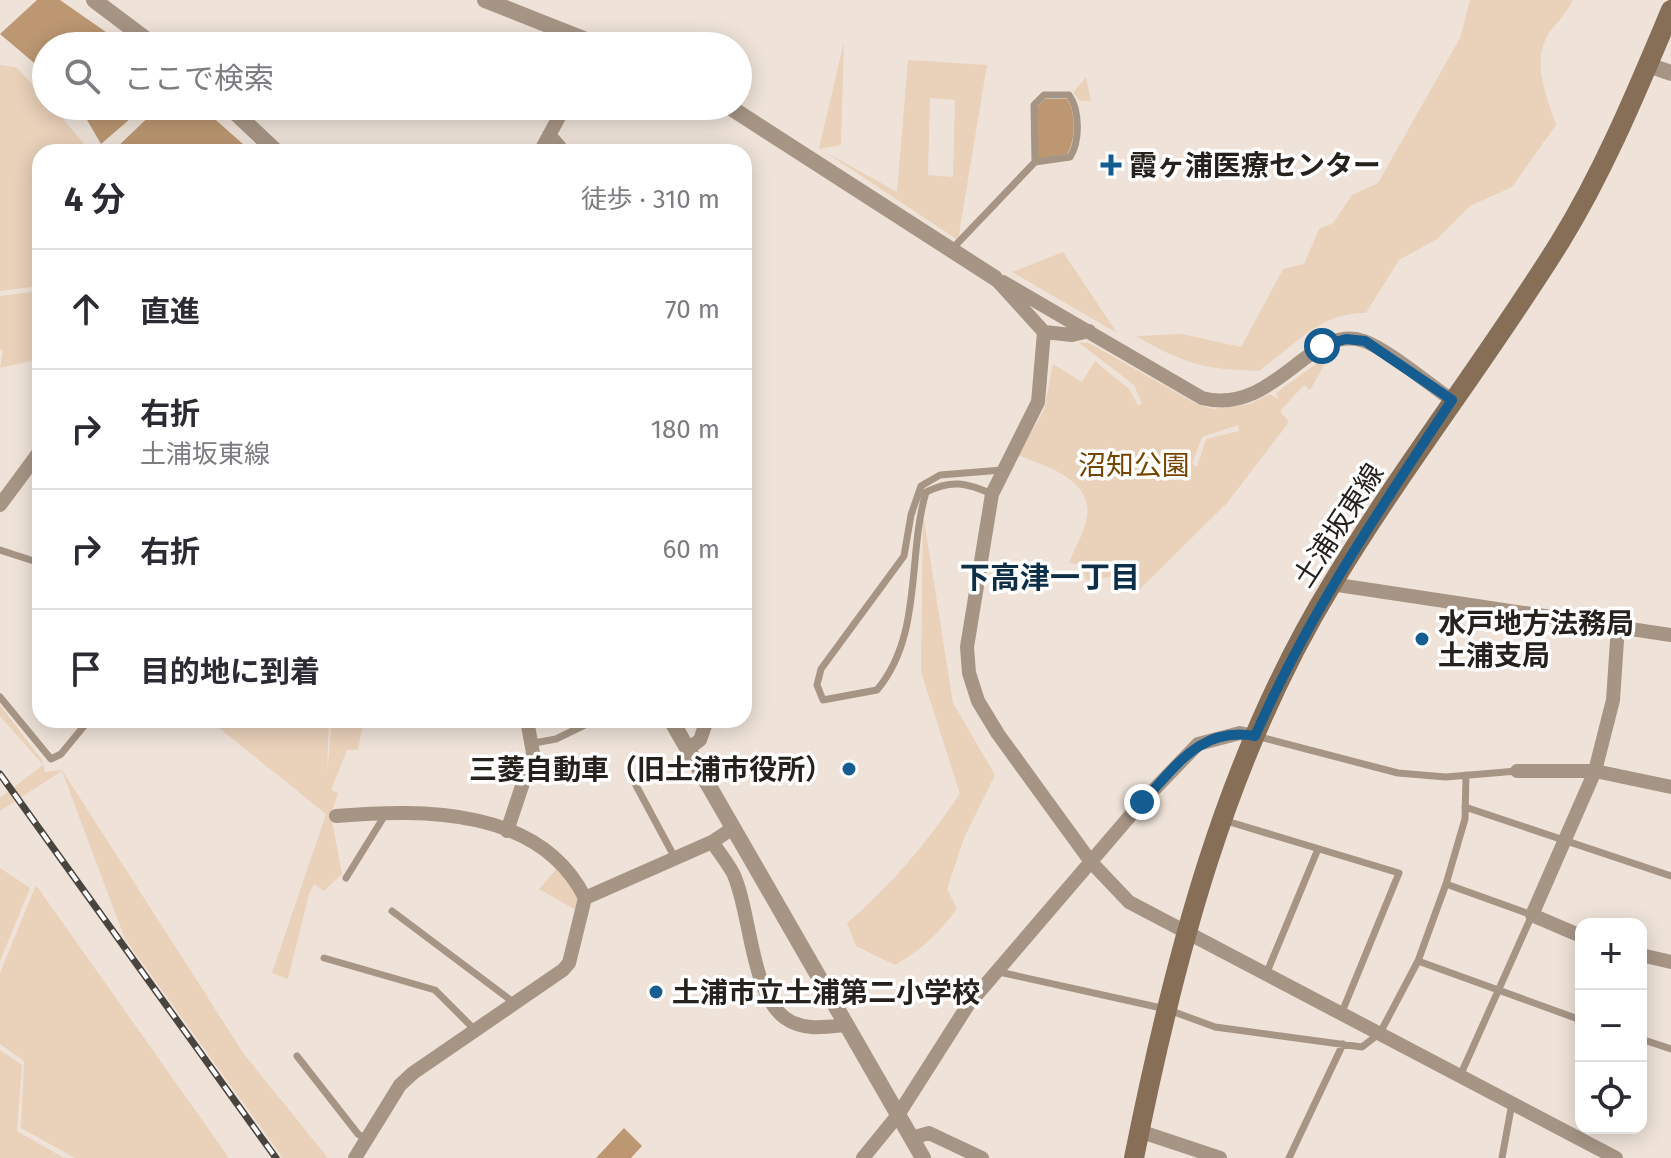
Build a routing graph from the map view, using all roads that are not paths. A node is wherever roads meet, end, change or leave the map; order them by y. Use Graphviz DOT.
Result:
graph roads {
  1 [pos="94,0"];
  2 [pos="485,0"];
  3 [pos="1671,10"];
  4 [pos="136,32"];
  5 [pos="566,32"];
  6 [pos="1648,65"];
  7 [pos="1671,73"];
  8 [pos="243,120"];
  9 [pos="557,120"];
  10 [pos="750,120"];
  11 [pos="549,135"];
  12 [pos="268,144"];
  13 [pos="544,144"];
  14 [pos="557,144"];
  15 [pos="1035,162"];
  16 [pos="951,251"];
  17 [pos="995,278"];
  18 [pos="1089,331"];
  19 [pos="1044,332"];
  20 [pos="1452,400"];
  21 [pos="32,462"];
  22 [pos="1002,470"];
  23 [pos="992,494"];
  24 [pos="0,505"];
  25 [pos="0,550"];
  26 [pos="32,560"];
  27 [pos="1331,584"];
  28 [pos="1618,626"];
  29 [pos="1671,635"];
  30 [pos="0,697"];
  31 [pos="82,728"];
  32 [pos="529,728"];
  33 [pos="579,728"];
  34 [pos="676,728"];
  35 [pos="704,728"];
  36 [pos="1255,736"];
  37 [pos="534,743"];
  38 [pos="688,749"];
  39 [pos="1517,771"];
  40 [pos="1595,771"];
  41 [pos="1466,775"];
  42 [pos="632,778"];
  43 [pos="1671,787"];
  44 [pos="1465,807"];
  45 [pos="388,812"];
  46 [pos="336,816"];
  47 [pos="1223,820"];
  48 [pos="733,828"];
  49 [pos="507,831"];
  50 [pos="712,842"];
  51 [pos="1564,842"];
  52 [pos="1318,849"];
  53 [pos="675,858"];
  54 [pos="1091,862"];
  55 [pos="1671,876"];
  56 [pos="346,878"];
  57 [pos="1446,884"];
  58 [pos="585,898"];
  59 [pos="392,911"];
  60 [pos="1532,915"];
  61 [pos="1185,930"];
  62 [pos="1575,933"];
  63 [pos="1647,956"];
  64 [pos="324,958"];
  65 [pos="1418,961"];
  66 [pos="1671,962"];
  67 [pos="999,972"];
  68 [pos="1267,972"];
  69 [pos="1498,991"];
  70 [pos="513,1002"];
  71 [pos="1166,1009"];
  72 [pos="1342,1012"];
  73 [pos="1575,1018"];
  74 [pos="846,1025"];
  75 [pos="474,1029"];
  76 [pos="1380,1033"];
  77 [pos="1647,1041"];
  78 [pos="1343,1044"];
  79 [pos="1671,1049"];
  80 [pos="297,1056"];
  81 [pos="1460,1076"];
  82 [pos="1512,1103"];
  83 [pos="898,1115"];
  84 [pos="1139,1131"];
  85 [pos="912,1138"];
  86 [pos="367,1140"];
  87 [pos="355,1158"];
  88 [pos="863,1158"];
  89 [pos="923,1158"];
  90 [pos="982,1158"];
  91 [pos="1134,1158"];
  92 [pos="1220,1158"];
  93 [pos="1289,1158"];
  94 [pos="1502,1158"];
  95 [pos="1616,1158"];
  1 -- 4 [label="street"];
  2 -- 5 [label="street"];
  3 -- 6 [label="main road, 土浦坂東線"];
  6 -- 7 [label="street"];
  6 -- 20 [label="main road, 土浦坂東線"];
  8 -- 12 [label="street"];
  9 -- 11 [label="street"];
  10 -- 16 [label="street"];
  11 -- 13 [label="street"];
  11 -- 14 [label="street"];
  15 -- 15 [label="lane"];
  15 -- 16 [label="lane"];
  16 -- 17 [label="street"];
  17 -- 18 [label="street"];
  17 -- 19 [label="street"];
  18 -- 19 [label="street"];
  18 -- 20 [label="street"];
  19 -- 22 [label="street"];
  20 -- 27 [label="main road, 土浦坂東線"];
  21 -- 24 [label="street"];
  22 -- 23 [label="street"];
  22 -- 23 [label="lane"];
  23 -- 54 [label="street"];
  25 -- 26 [label="lane"];
  27 -- 28 [label="street"];
  27 -- 36 [label="main road, 土浦坂東線"];
  28 -- 29 [label="street"];
  28 -- 40 [label="street"];
  30 -- 31 [label="lane"];
  32 -- 37 [label="street"];
  33 -- 37 [label="lane"];
  34 -- 38 [label="street"];
  35 -- 38 [label="street"];
  36 -- 41 [label="lane"];
  36 -- 47 [label="main road, 土浦坂東線"];
  36 -- 54 [label="street"];
  37 -- 49 [label="street"];
  38 -- 48 [label="street"];
  39 -- 40 [label="street"];
  39 -- 41 [label="lane"];
  40 -- 43 [label="street"];
  40 -- 51 [label="street"];
  41 -- 44 [label="lane"];
  42 -- 53 [label="lane"];
  44 -- 51 [label="lane"];
  44 -- 57 [label="lane"];
  45 -- 46 [label="street"];
  45 -- 49 [label="street"];
  45 -- 56 [label="lane"];
  47 -- 52 [label="lane"];
  47 -- 61 [label="main road, 土浦坂東線"];
  48 -- 50 [label="street"];
  48 -- 74 [label="street"];
  49 -- 58 [label="street"];
  50 -- 53 [label="street"];
  50 -- 74 [label="street"];
  51 -- 55 [label="lane"];
  51 -- 60 [label="street"];
  52 -- 68 [label="lane"];
  52 -- 72 [label="lane"];
  53 -- 58 [label="street"];
  54 -- 61 [label="street"];
  54 -- 67 [label="street"];
  57 -- 60 [label="lane"];
  57 -- 65 [label="lane"];
  58 -- 70 [label="street"];
  59 -- 70 [label="lane"];
  60 -- 62 [label="street"];
  60 -- 69 [label="lane"];
  61 -- 68 [label="street"];
  61 -- 71 [label="main road, 土浦坂東線"];
  63 -- 66 [label="street"];
  64 -- 75 [label="lane"];
  65 -- 69 [label="lane"];
  65 -- 76 [label="lane"];
  67 -- 71 [label="lane"];
  67 -- 83 [label="street"];
  68 -- 72 [label="street"];
  69 -- 73 [label="lane"];
  69 -- 81 [label="lane"];
  70 -- 75 [label="street"];
  71 -- 78 [label="lane"];
  71 -- 84 [label="main road, 土浦坂東線"];
  72 -- 76 [label="street"];
  74 -- 83 [label="street"];
  75 -- 86 [label="street"];
  76 -- 78 [label="lane"];
  76 -- 81 [label="street"];
  77 -- 79 [label="lane"];
  78 -- 93 [label="lane"];
  80 -- 86 [label="lane"];
  81 -- 82 [label="street"];
  82 -- 94 [label="lane"];
  82 -- 95 [label="street"];
  83 -- 85 [label="street"];
  83 -- 88 [label="street"];
  84 -- 91 [label="main road, 土浦坂東線"];
  84 -- 92 [label="street"];
  85 -- 89 [label="street"];
  85 -- 90 [label="street"];
  86 -- 87 [label="street"];
}
